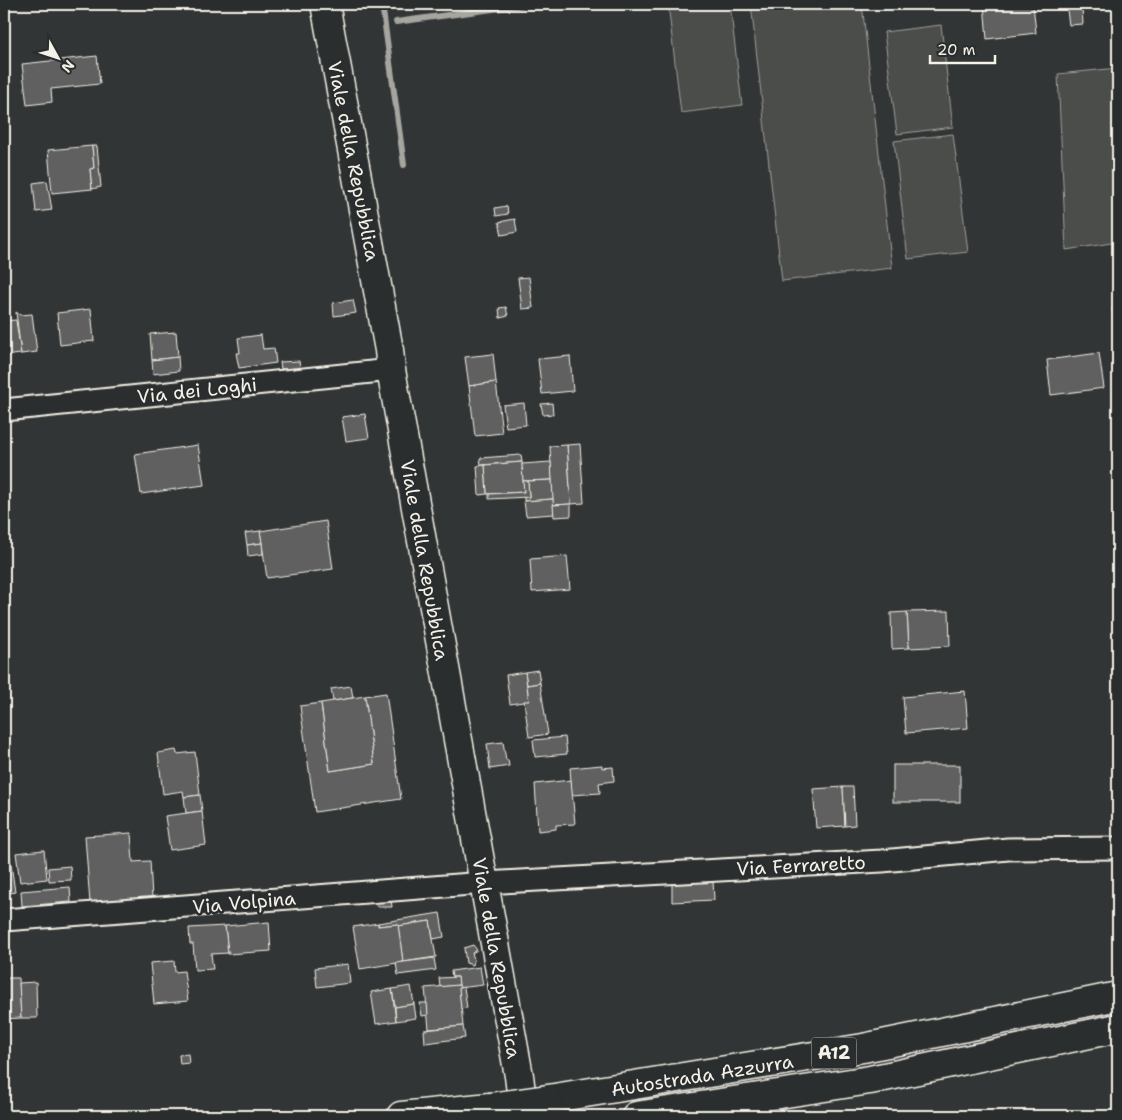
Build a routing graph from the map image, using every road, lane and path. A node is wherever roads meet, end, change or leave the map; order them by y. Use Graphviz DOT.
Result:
graph roads {
  1 [pos="324,4"];
  2 [pos="391,370"];
  3 [pos="4,410"];
  4 [pos="1118,848"];
  5 [pos="484,883"];
  6 [pos="4,920"];
  7 [pos="1118,996"];
  8 [pos="1118,1028"];
  9 [pos="401,1116"];
  10 [pos="524,1116"];
  11 [pos="636,1116"];
  1 -- 2 [label="main road, Viale della Repubblica"];
  2 -- 3 [label="street, Via dei Loghi"];
  2 -- 5 [label="main road, Viale della Repubblica"];
  4 -- 5 [label="street, Via Ferraretto"];
  5 -- 6 [label="street, Via Volpina"];
  5 -- 10 [label="main road, Viale della Repubblica"];
  7 -- 9 [label="main road, Autostrada Azzurra / A12, bridge"];
  8 -- 11 [label="main road, Autostrada Azzurra / A12"];
}
